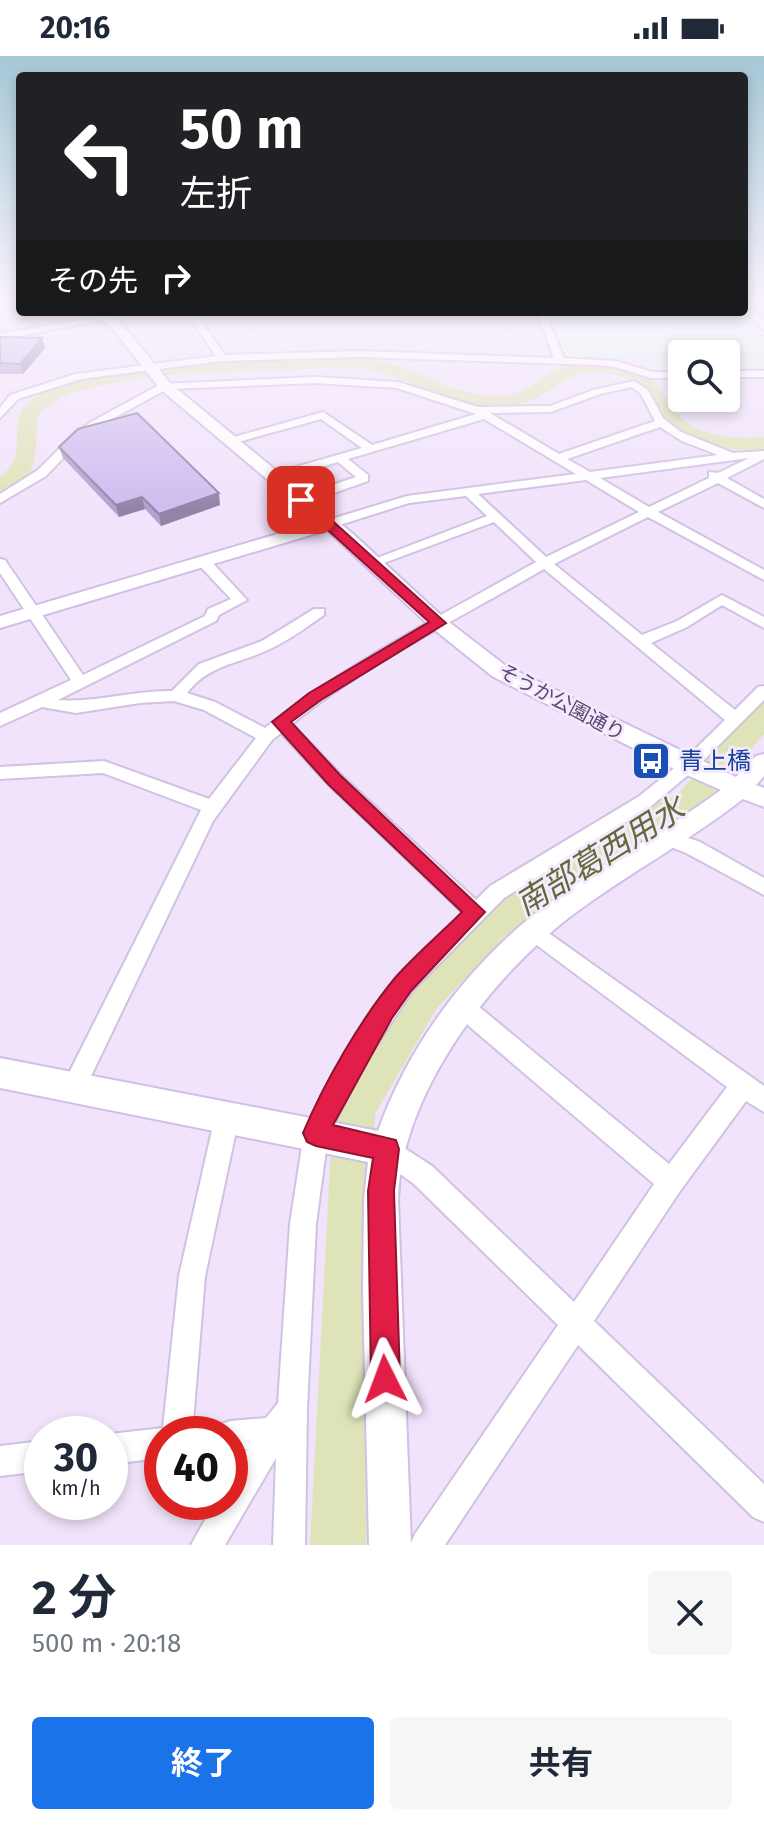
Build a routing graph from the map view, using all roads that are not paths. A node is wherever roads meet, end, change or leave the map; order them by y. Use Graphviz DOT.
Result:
graph roads {
  1 [pos="150,369"];
  2 [pos="177,369"];
  3 [pos="633,369"];
  4 [pos="740,374"];
  5 [pos="764,374"];
  6 [pos="155,375"];
  7 [pos="668,375"];
  8 [pos="481,412"];
  9 [pos="0,415"];
  10 [pos="661,423"];
  11 [pos="231,441"];
  12 [pos="371,449"];
  13 [pos="764,454"];
  14 [pos="731,456"];
  15 [pos="340,458"];
  16 [pos="558,458"];
  17 [pos="690,461"];
  18 [pos="585,475"];
  19 [pos="275,477"];
  20 [pos="719,478"];
  21 [pos="469,492"];
  22 [pos="0,499"];
  23 [pos="301,500"];
  24 [pos="764,504"];
  25 [pos="649,512"];
  26 [pos="496,517"];
  27 [pos="330,524"];
  28 [pos="203,561"];
  29 [pos="0,563"];
  30 [pos="371,563"];
  31 [pos="545,563"];
  32 [pos="764,576"];
  33 [pos="32,612"];
  34 [pos="313,615"];
  35 [pos="0,622"];
  36 [pos="438,623"];
  37 [pos="764,623"];
  38 [pos="642,641"];
  39 [pos="79,680"];
  40 [pos="764,691"];
  41 [pos="176,696"];
  42 [pos="39,701"];
  43 [pos="0,720"];
  44 [pos="736,720"];
  45 [pos="281,722"];
  46 [pos="266,736"];
  47 [pos="764,762"];
  48 [pos="692,768"];
  49 [pos="0,773"];
  50 [pos="744,791"];
  51 [pos="212,807"];
  52 [pos="668,838"];
  53 [pos="764,887"];
  54 [pos="475,912"];
  55 [pos="533,931"];
  56 [pos="464,1008"];
  57 [pos="0,1073"];
  58 [pos="74,1087"];
  59 [pos="753,1092"];
  60 [pos="227,1117"];
  61 [pos="320,1134"];
  62 [pos="380,1146"];
  63 [pos="671,1182"];
  64 [pos="577,1323"];
  65 [pos="179,1416"];
  66 [pos="283,1420"];
  67 [pos="248,1431"];
  68 [pos="24,1458"];
  69 [pos="0,1461"];
  70 [pos="764,1506"];
  71 [pos="207,1545"];
  72 [pos="289,1545"];
  73 [pos="390,1545"];
  74 [pos="426,1545"];
  1 -- 6 [label="street, そうか公園通り"];
  2 -- 6 [label="street"];
  3 -- 7 [label="street"];
  4 -- 5 [label="street"];
  6 -- 8 [label="street"];
  6 -- 9 [label="street"];
  6 -- 11 [label="street, そうか公園通り"];
  6 -- 22 [label="street"];
  8 -- 10 [label="street"];
  8 -- 12 [label="street"];
  8 -- 16 [label="street"];
  10 -- 14 [label="street"];
  10 -- 16 [label="street"];
  11 -- 12 [label="street"];
  11 -- 19 [label="street, そうか公園通り"];
  12 -- 15 [label="street"];
  13 -- 14 [label="street"];
  13 -- 20 [label="street"];
  14 -- 17 [label="street"];
  15 -- 19 [label="street"];
  15 -- 23 [label="street"];
  16 -- 18 [label="street"];
  17 -- 18 [label="street"];
  17 -- 20 [label="street"];
  18 -- 21 [label="street"];
  18 -- 25 [label="street"];
  19 -- 23 [label="street, そうか公園通り"];
  20 -- 24 [label="street"];
  20 -- 25 [label="street"];
  21 -- 26 [label="street"];
  21 -- 27 [label="street"];
  23 -- 27 [label="street, そうか公園通り"];
  25 -- 31 [label="street"];
  25 -- 32 [label="street"];
  26 -- 30 [label="street"];
  26 -- 31 [label="street"];
  27 -- 28 [label="street"];
  27 -- 30 [label="street, そうか公園通り"];
  28 -- 33 [label="street"];
  28 -- 39 [label="street"];
  29 -- 33 [label="street"];
  30 -- 36 [label="street, そうか公園通り"];
  31 -- 36 [label="street"];
  31 -- 38 [label="street"];
  33 -- 35 [label="street"];
  33 -- 39 [label="street"];
  34 -- 41 [label="street"];
  36 -- 45 [label="street"];
  36 -- 48 [label="street, そうか公園通り"];
  37 -- 38 [label="street"];
  38 -- 44 [label="street"];
  39 -- 42 [label="street"];
  40 -- 44 [label="street"];
  41 -- 42 [label="street"];
  41 -- 46 [label="street"];
  42 -- 43 [label="street"];
  44 -- 48 [label="street"];
  45 -- 46 [label="street"];
  45 -- 54 [label="street"];
  46 -- 51 [label="street"];
  47 -- 50 [label="street"];
  48 -- 50 [label="street, そうか公園通り"];
  48 -- 54 [label="street"];
  49 -- 51 [label="street"];
  50 -- 52 [label="street"];
  51 -- 58 [label="street"];
  52 -- 53 [label="street"];
  52 -- 55 [label="street"];
  54 -- 61 [label="street"];
  55 -- 56 [label="street"];
  55 -- 59 [label="street"];
  56 -- 62 [label="street"];
  56 -- 63 [label="street"];
  57 -- 58 [label="street"];
  58 -- 60 [label="street"];
  59 -- 63 [label="street"];
  60 -- 61 [label="street"];
  60 -- 65 [label="street"];
  61 -- 62 [label="street"];
  61 -- 66 [label="street"];
  62 -- 64 [label="street"];
  62 -- 73 [label="street"];
  63 -- 64 [label="street"];
  64 -- 70 [label="street"];
  64 -- 74 [label="street"];
  66 -- 67 [label="street"];
  66 -- 71 [label="street"];
  66 -- 72 [label="street"];
  68 -- 69 [label="street"];
}
